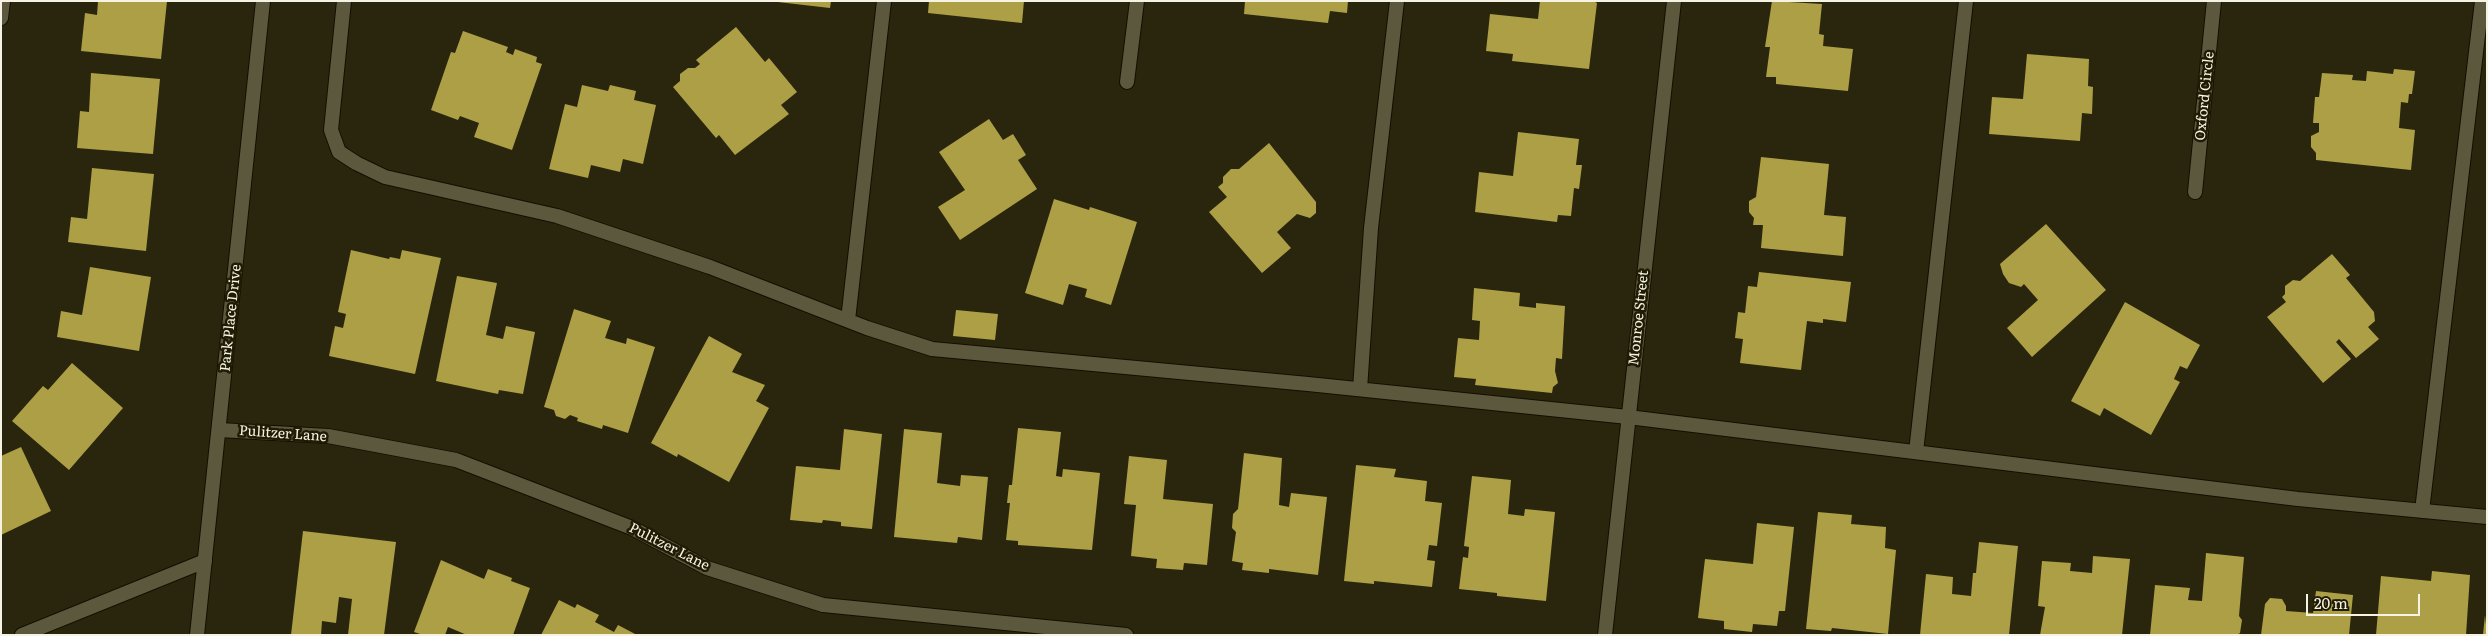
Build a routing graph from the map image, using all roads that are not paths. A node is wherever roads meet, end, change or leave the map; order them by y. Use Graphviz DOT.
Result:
graph roads {
  1 [pos="3,1"];
  2 [pos="263,1"];
  3 [pos="344,1"];
  4 [pos="884,1"];
  5 [pos="1137,1"];
  6 [pos="1397,1"];
  7 [pos="1674,1"];
  8 [pos="1966,1"];
  9 [pos="2214,1"];
  10 [pos="2482,1"];
  11 [pos="1,18"];
  12 [pos="1128,82"];
  13 [pos="2195,192"];
  14 [pos="848,320"];
  15 [pos="1360,389"];
  16 [pos="1628,417"];
  17 [pos="219,430"];
  18 [pos="1916,452"];
  19 [pos="2422,511"];
  20 [pos="2487,517"];
  21 [pos="205,561"];
  22 [pos="22,635"];
  23 [pos="197,635"];
  24 [pos="1126,635"];
  25 [pos="1605,635"];
  1 -- 11 [label="street"];
  2 -- 17 [label="street, Park Place Drive"];
  3 -- 14 [label="street"];
  4 -- 14 [label="street"];
  5 -- 12 [label="street"];
  6 -- 15 [label="street"];
  7 -- 16 [label="street, Monroe Street"];
  8 -- 18 [label="street"];
  9 -- 13 [label="street, Oxford Circle"];
  10 -- 19 [label="street"];
  14 -- 15 [label="street"];
  15 -- 16 [label="street"];
  16 -- 18 [label="street"];
  16 -- 25 [label="street, Monroe Street"];
  17 -- 21 [label="street, Park Place Drive"];
  17 -- 24 [label="street, Pulitzer Lane"];
  18 -- 19 [label="street"];
  19 -- 20 [label="street"];
  21 -- 22 [label="street"];
  21 -- 23 [label="street, Park Place Drive"];
}
